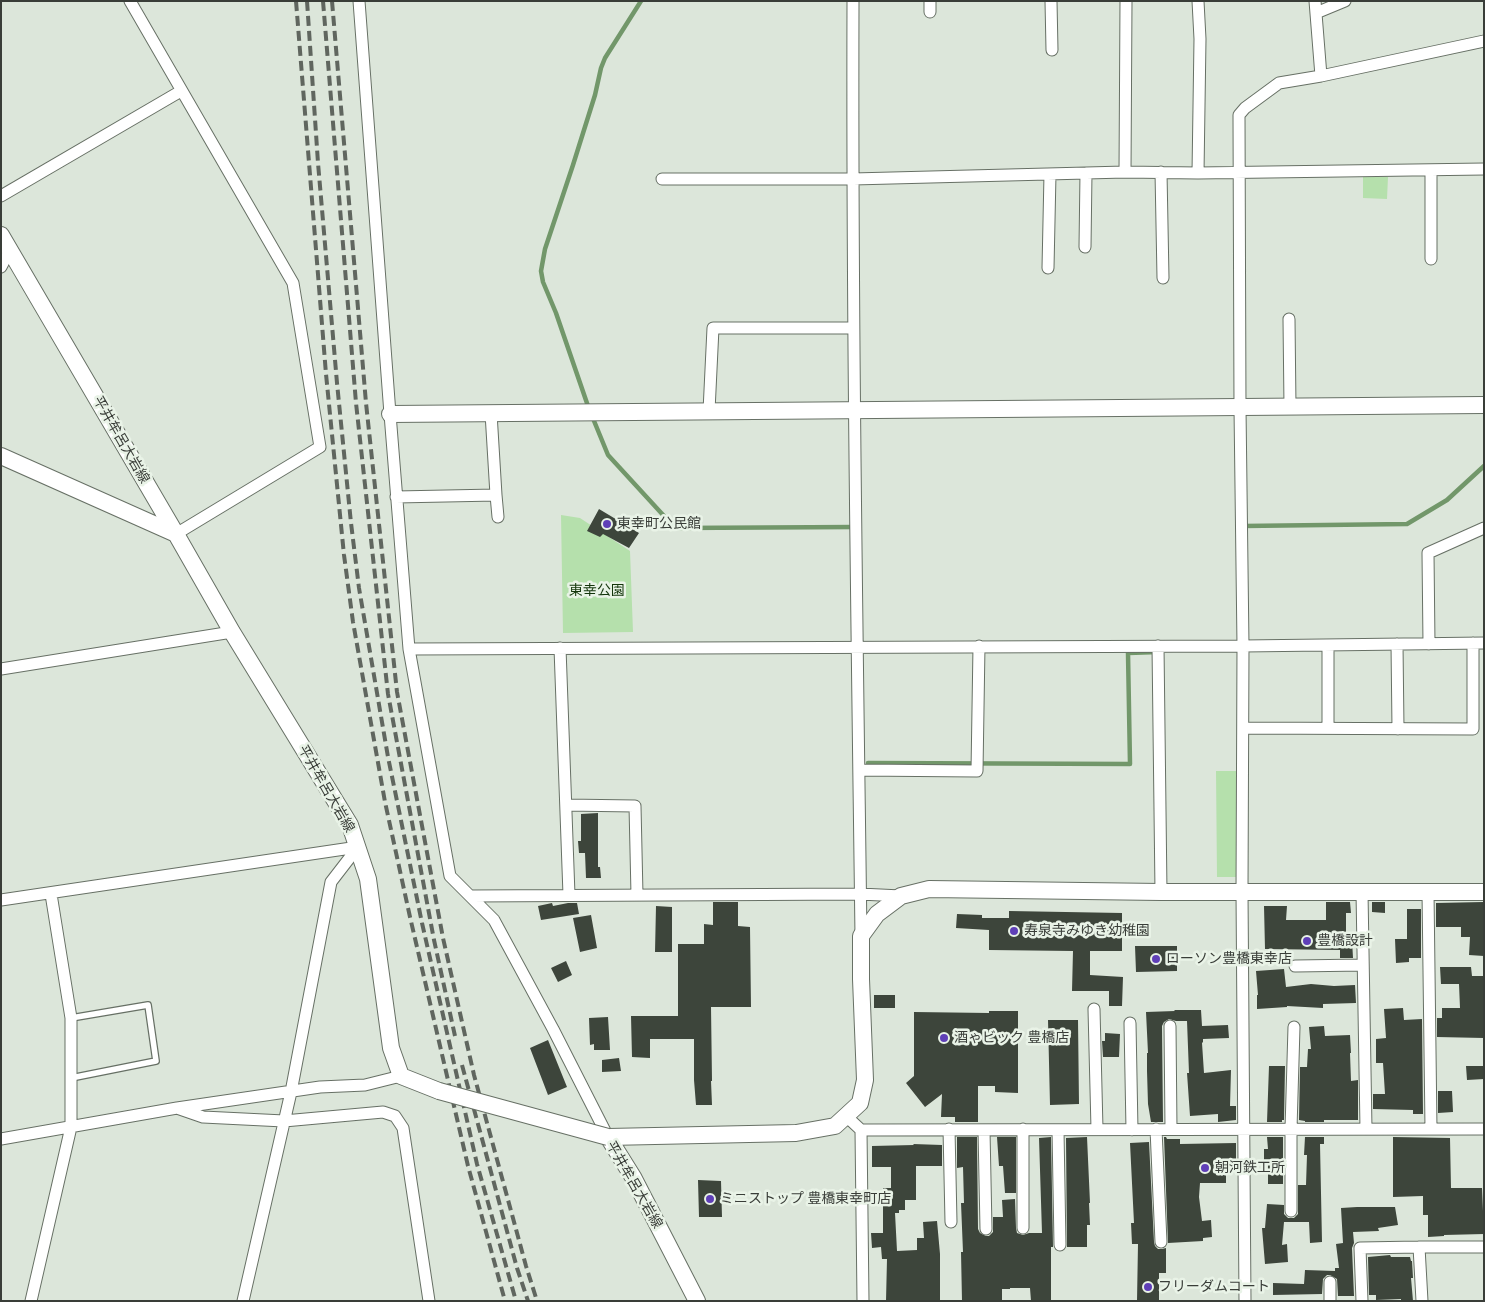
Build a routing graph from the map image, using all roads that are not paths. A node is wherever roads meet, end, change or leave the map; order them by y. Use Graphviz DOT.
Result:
graph roads {
  1 [pos="130,1"];
  2 [pos="358,1"];
  3 [pos="853,1"];
  4 [pos="1052,1"];
  5 [pos="1126,1"];
  6 [pos="1198,1"];
  7 [pos="1345,1"];
  8 [pos="1316,7"];
  9 [pos="1484,41"];
  10 [pos="1052,50"];
  11 [pos="1320,76"];
  12 [pos="182,91"];
  13 [pos="1484,169"];
  14 [pos="1431,170"];
  15 [pos="1126,172"];
  16 [pos="1161,172"];
  17 [pos="1240,172"];
  18 [pos="1086,173"];
  19 [pos="1198,173"];
  20 [pos="1050,174"];
  21 [pos="662,179"];
  22 [pos="852,179"];
  23 [pos="1,196"];
  24 [pos="1,235"];
  25 [pos="1085,247"];
  26 [pos="10,250"];
  27 [pos="1431,259"];
  28 [pos="1,267"];
  29 [pos="1048,268"];
  30 [pos="1162,278"];
  31 [pos="1289,319"];
  32 [pos="854,328"];
  33 [pos="1484,405"];
  34 [pos="1290,407"];
  35 [pos="1240,408"];
  36 [pos="854,410"];
  37 [pos="709,411"];
  38 [pos="491,413"];
  39 [pos="390,414"];
  40 [pos="1,456"];
  41 [pos="496,495"];
  42 [pos="396,497"];
  43 [pos="498,516"];
  44 [pos="1484,528"];
  45 [pos="176,534"];
  46 [pos="232,632"];
  47 [pos="1478,643"];
  48 [pos="1397,644"];
  49 [pos="1429,644"];
  50 [pos="1328,645"];
  51 [pos="979,646"];
  52 [pos="1158,646"];
  53 [pos="1243,646"];
  54 [pos="857,647"];
  55 [pos="560,648"];
  56 [pos="409,649"];
  57 [pos="1,668"];
  58 [pos="1243,728"];
  59 [pos="1328,728"];
  60 [pos="1398,729"];
  61 [pos="859,770"];
  62 [pos="566,804"];
  63 [pos="358,847"];
  64 [pos="1161,892"];
  65 [pos="1242,892"];
  66 [pos="1362,892"];
  67 [pos="1428,892"];
  68 [pos="1484,892"];
  69 [pos="51,894"];
  70 [pos="860,894"];
  71 [pos="568,895"];
  72 [pos="636,895"];
  73 [pos="470,896"];
  74 [pos="901,896"];
  75 [pos="1,900"];
  76 [pos="861,936"];
  77 [pos="1363,965"];
  78 [pos="1295,966"];
  79 [pos="1094,1009"];
  80 [pos="71,1018"];
  81 [pos="1130,1023"];
  82 [pos="1170,1026"];
  83 [pos="1294,1027"];
  84 [pos="401,1076"];
  85 [pos="71,1078"];
  86 [pos="291,1092"];
  87 [pos="177,1108"];
  88 [pos="846,1116"];
  89 [pos="284,1121"];
  90 [pos="71,1127"];
  91 [pos="1097,1129"];
  92 [pos="1156,1129"];
  93 [pos="1171,1129"];
  94 [pos="1244,1129"];
  95 [pos="1291,1129"];
  96 [pos="1366,1129"];
  97 [pos="1431,1129"];
  98 [pos="1484,1129"];
  99 [pos="861,1130"];
  100 [pos="949,1130"];
  101 [pos="984,1130"];
  102 [pos="1023,1130"];
  103 [pos="1058,1130"];
  104 [pos="1132,1130"];
  105 [pos="608,1137"];
  106 [pos="1,1139"];
  107 [pos="1291,1211"];
  108 [pos="950,1222"];
  109 [pos="1023,1228"];
  110 [pos="986,1229"];
  111 [pos="1161,1242"];
  112 [pos="1060,1245"];
  113 [pos="1419,1246"];
  114 [pos="1484,1246"];
  115 [pos="1330,1282"];
  116 [pos="31,1301"];
  117 [pos="243,1301"];
  118 [pos="429,1301"];
  119 [pos="697,1301"];
  120 [pos="863,1301"];
  121 [pos="1245,1301"];
  122 [pos="1330,1301"];
  123 [pos="1362,1301"];
  124 [pos="1422,1301"];
  1 -- 12 [label="street"];
  2 -- 39 [label="street"];
  3 -- 22 [label="street"];
  4 -- 10 [label="street"];
  5 -- 15 [label="street"];
  6 -- 19 [label="street"];
  7 -- 8 [label="street"];
  8 -- 11 [label="street"];
  9 -- 11 [label="street"];
  11 -- 17 [label="street"];
  12 -- 23 [label="street"];
  12 -- 45 [label="street"];
  13 -- 14 [label="street"];
  14 -- 17 [label="street"];
  14 -- 27 [label="street"];
  15 -- 16 [label="street"];
  15 -- 18 [label="street"];
  16 -- 19 [label="street"];
  16 -- 30 [label="street"];
  17 -- 19 [label="street"];
  17 -- 35 [label="street"];
  18 -- 20 [label="street"];
  18 -- 25 [label="street"];
  20 -- 22 [label="street"];
  20 -- 29 [label="street"];
  21 -- 22 [label="street"];
  22 -- 32 [label="street"];
  24 -- 26 [label="street, 平井牟呂大岩線"];
  26 -- 28 [label="street"];
  26 -- 45 [label="street, 平井牟呂大岩線"];
  31 -- 34 [label="street"];
  32 -- 36 [label="street"];
  32 -- 37 [label="street"];
  33 -- 34 [label="street"];
  34 -- 35 [label="street"];
  35 -- 36 [label="street"];
  35 -- 53 [label="street"];
  36 -- 37 [label="street"];
  36 -- 54 [label="street"];
  37 -- 38 [label="street"];
  38 -- 39 [label="street"];
  38 -- 41 [label="street"];
  39 -- 42 [label="street"];
  40 -- 45 [label="street"];
  41 -- 42 [label="street"];
  41 -- 43 [label="street"];
  42 -- 56 [label="street"];
  44 -- 49 [label="street"];
  45 -- 46 [label="street, 平井牟呂大岩線"];
  46 -- 57 [label="street"];
  46 -- 63 [label="street, 平井牟呂大岩線"];
  47 -- 49 [label="street"];
  47 -- 60 [label="street"];
  48 -- 49 [label="street"];
  48 -- 50 [label="street"];
  48 -- 60 [label="street"];
  50 -- 53 [label="street"];
  50 -- 59 [label="street"];
  51 -- 52 [label="street"];
  51 -- 54 [label="street"];
  51 -- 61 [label="street"];
  52 -- 53 [label="street"];
  52 -- 64 [label="street"];
  53 -- 58 [label="street"];
  54 -- 55 [label="street"];
  54 -- 61 [label="street"];
  55 -- 56 [label="street"];
  55 -- 62 [label="street"];
  56 -- 73 [label="street"];
  58 -- 59 [label="street"];
  58 -- 65 [label="street"];
  59 -- 60 [label="street"];
  61 -- 70 [label="street"];
  62 -- 71 [label="street"];
  62 -- 72 [label="street"];
  63 -- 69 [label="street"];
  63 -- 84 [label="street, 平井牟呂大岩線"];
  63 -- 86 [label="street"];
  64 -- 65 [label="street"];
  64 -- 74 [label="street"];
  65 -- 66 [label="street"];
  65 -- 94 [label="street"];
  66 -- 67 [label="street"];
  66 -- 77 [label="street"];
  67 -- 68 [label="street"];
  67 -- 97 [label="street"];
  69 -- 75 [label="street"];
  69 -- 80 [label="street"];
  70 -- 72 [label="street"];
  70 -- 74 [label="street"];
  70 -- 76 [label="street"];
  71 -- 72 [label="street"];
  71 -- 73 [label="street"];
  73 -- 105 [label="street"];
  74 -- 76 [label="street"];
  76 -- 88 [label="street"];
  77 -- 78 [label="street"];
  77 -- 96 [label="street"];
  79 -- 91 [label="street"];
  80 -- 85 [label="street"];
  80 -- 85 [label="lane"];
  81 -- 104 [label="street"];
  82 -- 93 [label="street"];
  83 -- 95 [label="street"];
  84 -- 86 [label="street"];
  84 -- 105 [label="street, 平井牟呂大岩線, bridge"];
  85 -- 90 [label="street"];
  86 -- 87 [label="street"];
  86 -- 89 [label="street"];
  87 -- 89 [label="street"];
  87 -- 90 [label="street"];
  88 -- 99 [label="street"];
  88 -- 105 [label="street"];
  89 -- 117 [label="street"];
  89 -- 118 [label="street"];
  90 -- 106 [label="street"];
  90 -- 116 [label="street"];
  91 -- 103 [label="street"];
  91 -- 104 [label="street"];
  92 -- 93 [label="street"];
  92 -- 104 [label="street"];
  92 -- 111 [label="street"];
  93 -- 94 [label="street"];
  94 -- 95 [label="street"];
  94 -- 121 [label="street"];
  95 -- 96 [label="street"];
  95 -- 107 [label="street"];
  96 -- 97 [label="street"];
  97 -- 98 [label="street"];
  99 -- 100 [label="street"];
  99 -- 120 [label="street"];
  100 -- 101 [label="street"];
  100 -- 108 [label="street"];
  101 -- 102 [label="street"];
  101 -- 110 [label="street"];
  102 -- 103 [label="street"];
  102 -- 109 [label="street"];
  103 -- 112 [label="street"];
  105 -- 119 [label="street, 平井牟呂大岩線"];
  113 -- 114 [label="street"];
  113 -- 123 [label="street"];
  113 -- 124 [label="street"];
  115 -- 122 [label="street"];
}
